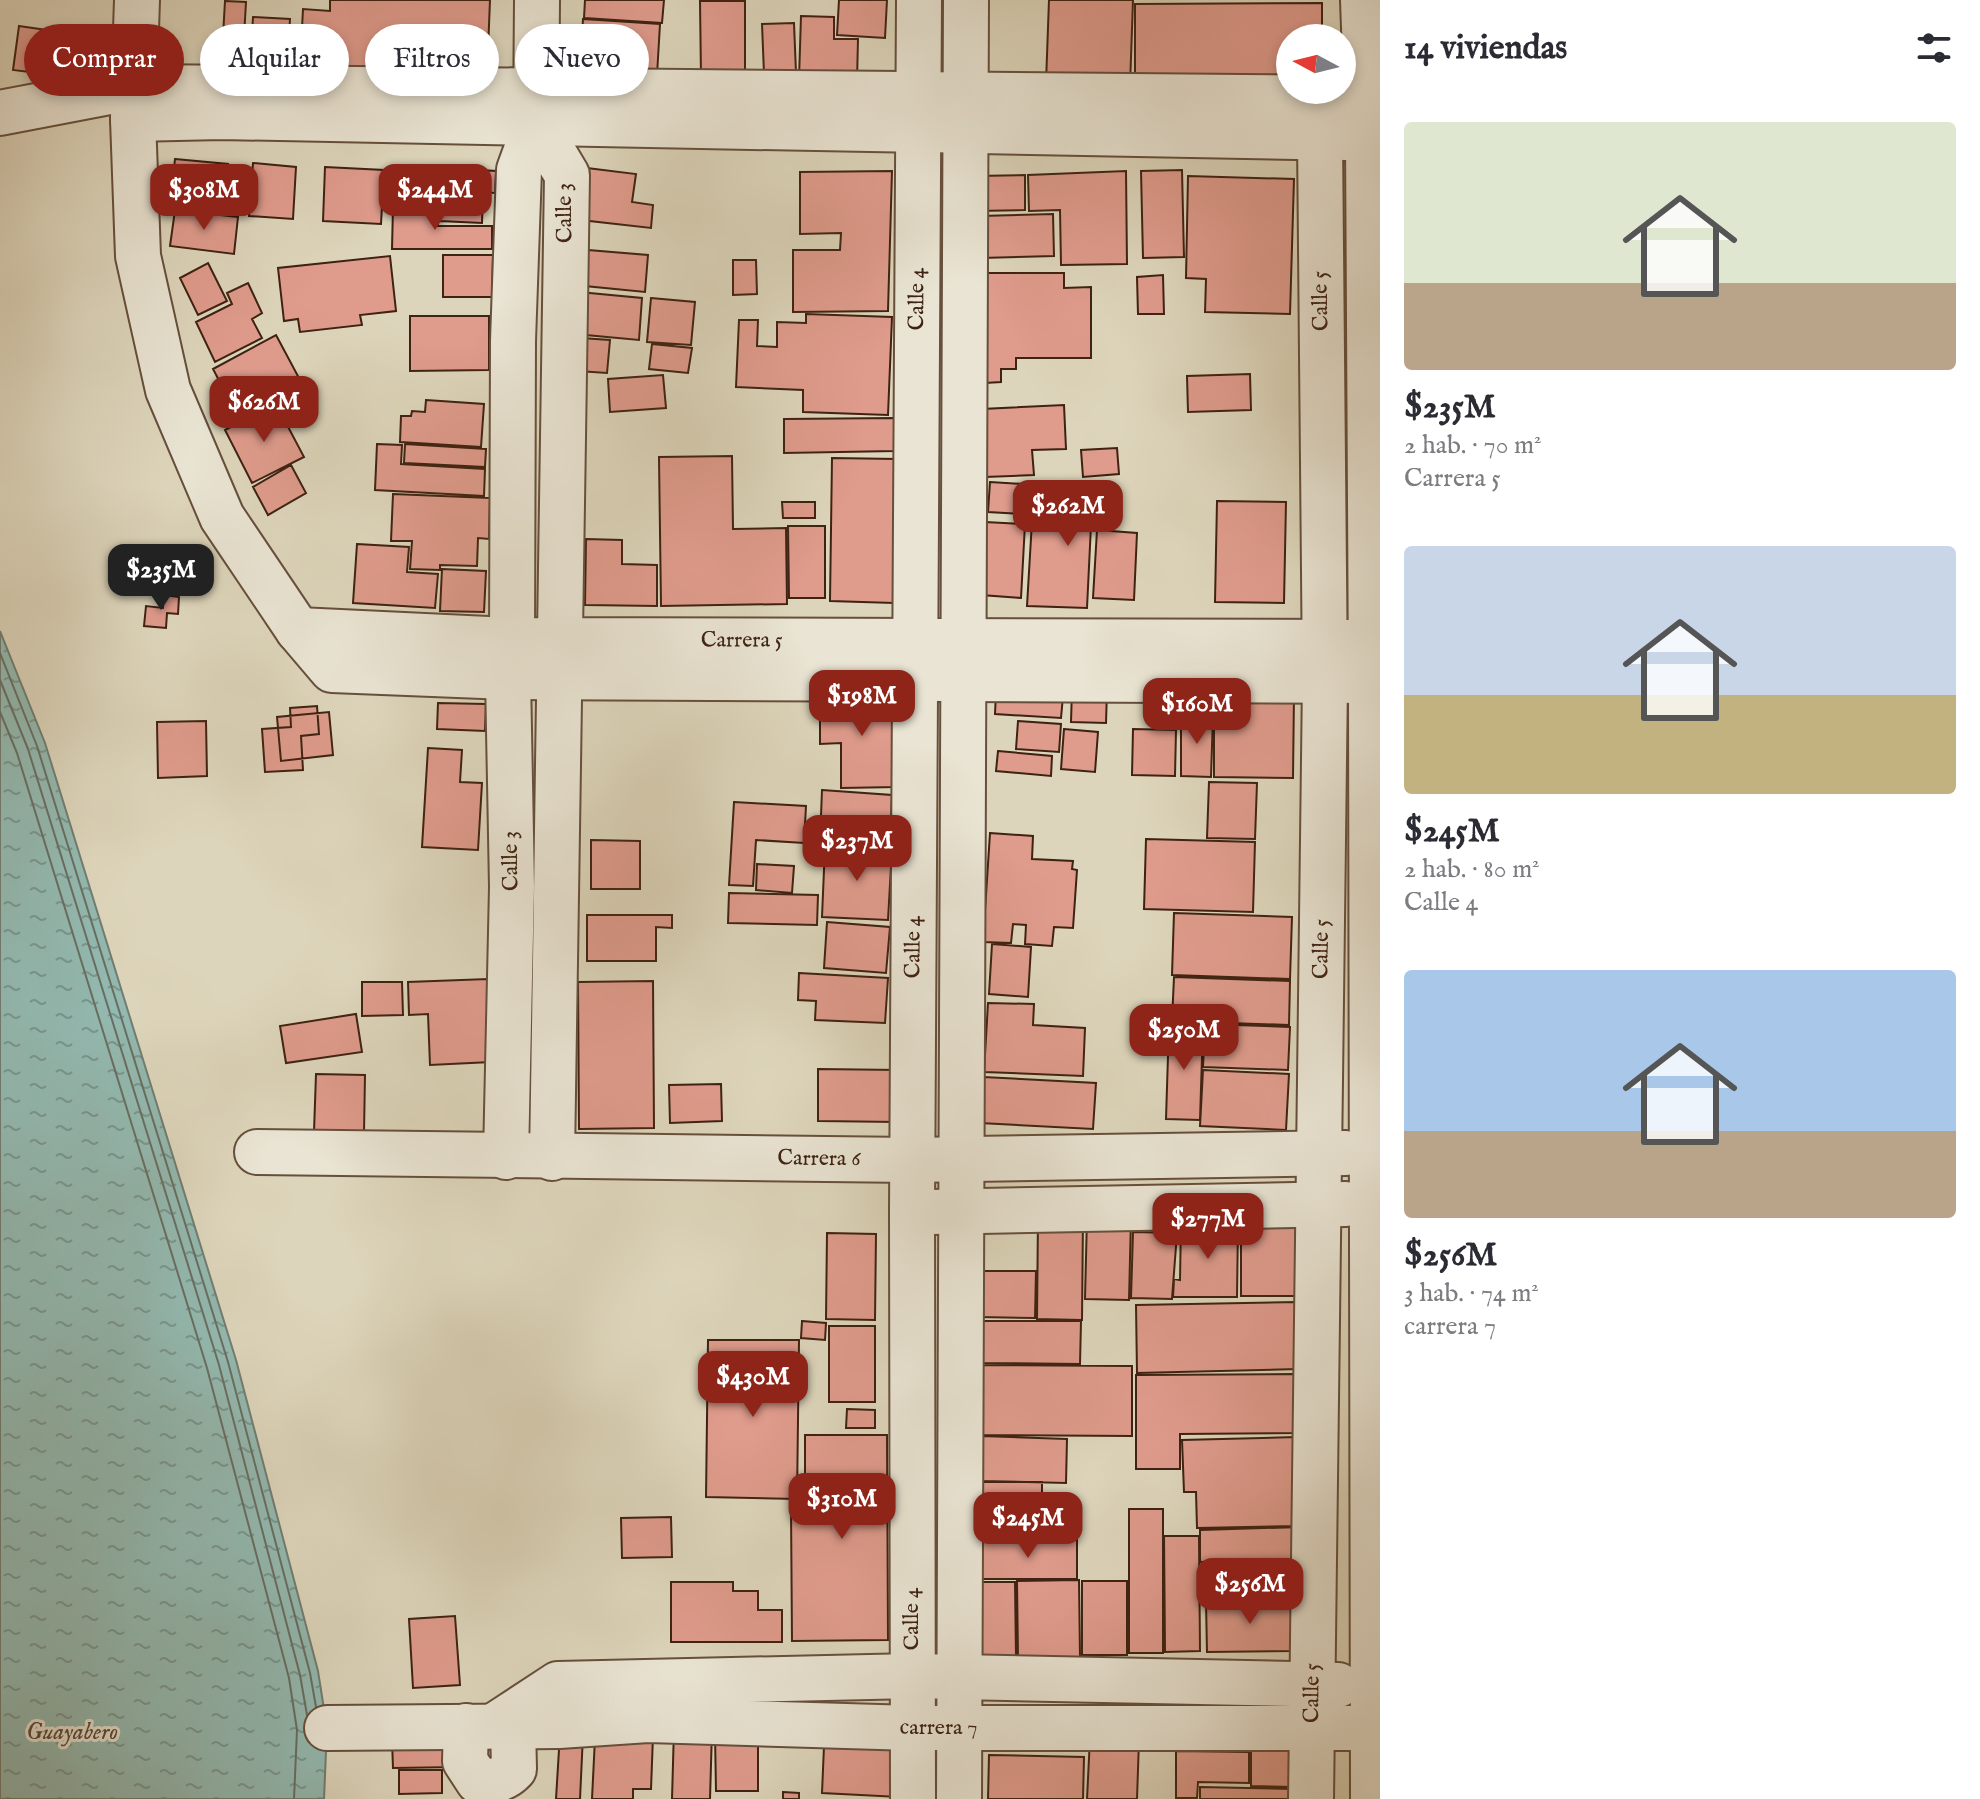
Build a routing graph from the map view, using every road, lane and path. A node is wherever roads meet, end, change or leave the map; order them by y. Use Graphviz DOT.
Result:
graph roads {
  1 [pos="137,0"];
  2 [pos="537,0"];
  3 [pos="919,0"];
  4 [pos="966,0"];
  5 [pos="1363,0"];
  6 [pos="135,103"];
  7 [pos="537,106"];
  8 [pos="918,111"];
  9 [pos="966,112"];
  10 [pos="0,113"];
  11 [pos="1321,118"];
  12 [pos="1374,119"];
  13 [pos="298,630"];
  14 [pos="510,658"];
  15 [pos="561,658"];
  16 [pos="915,660"];
  17 [pos="964,660"];
  18 [pos="1324,661"];
  19 [pos="1376,661"];
  20 [pos="257,1152"];
  21 [pos="1318,1153"];
  22 [pos="1376,1154"];
  23 [pos="506,1157"];
  24 [pos="552,1158"];
  25 [pos="912,1160"];
  26 [pos="962,1160"];
  27 [pos="1318,1204"];
  28 [pos="1376,1204"];
  29 [pos="912,1211"];
  30 [pos="961,1213"];
  31 [pos="913,1676"];
  32 [pos="959,1679"];
  33 [pos="1311,1706"];
  34 [pos="1377,1707"];
  35 [pos="492,1725"];
  36 [pos="959,1727"];
  37 [pos="327,1728"];
  38 [pos="913,1728"];
  39 [pos="913,1799"];
  40 [pos="959,1799"];
  41 [pos="1311,1799"];
  42 [pos="1373,1799"];
  1 -- 6 [label="street"];
  2 -- 7 [label="street"];
  3 -- 8 [label="street, Calle 4"];
  4 -- 9 [label="street"];
  5 -- 12 [label="street"];
  6 -- 7 [label="street"];
  6 -- 10 [label="street"];
  6 -- 13 [label="street"];
  7 -- 8 [label="street"];
  7 -- 14 [label="street, Calle 3"];
  7 -- 15 [label="street, Calle 3"];
  8 -- 9 [label="street"];
  8 -- 16 [label="street, Calle 4"];
  9 -- 11 [label="street"];
  9 -- 17 [label="street"];
  11 -- 12 [label="street"];
  11 -- 18 [label="street, Calle 5"];
  12 -- 19 [label="street"];
  13 -- 14 [label="street, Carrera 5"];
  13 -- 14 [label="street, Carrera 5"];
  14 -- 15 [label="street, Carrera 5"];
  14 -- 23 [label="street, Calle 3"];
  15 -- 16 [label="street, Carrera 5"];
  15 -- 24 [label="street, Calle 3"];
  16 -- 17 [label="street, Carrera 5"];
  16 -- 25 [label="street, Calle 4"];
  17 -- 18 [label="street, Carrera 5"];
  17 -- 26 [label="street"];
  18 -- 19 [label="street, Carrera 5"];
  18 -- 21 [label="street, Calle 5"];
  19 -- 22 [label="street"];
  20 -- 23 [label="street, Carrera 6"];
  21 -- 22 [label="street, Carrera 6"];
  21 -- 26 [label="street, Carrera 6"];
  21 -- 27 [label="street, Calle 5"];
  22 -- 28 [label="street"];
  23 -- 24 [label="street, Carrera 6"];
  24 -- 25 [label="street, Carrera 6"];
  25 -- 26 [label="street, Carrera 6"];
  25 -- 29 [label="street, Calle 4"];
  26 -- 30 [label="street"];
  27 -- 28 [label="street"];
  27 -- 30 [label="street"];
  27 -- 33 [label="street, Calle 5"];
  28 -- 34 [label="street"];
  29 -- 30 [label="street"];
  29 -- 31 [label="street, Calle 4"];
  30 -- 32 [label="street"];
  31 -- 32 [label="street, carrera 7"];
  31 -- 35 [label="street, carrera 7"];
  31 -- 38 [label="street, Calle 4"];
  32 -- 33 [label="street, carrera 7"];
  32 -- 36 [label="street"];
  33 -- 34 [label="street, carrera 7"];
  33 -- 36 [label="street, carrera 7"];
  33 -- 41 [label="street, Calle 5"];
  34 -- 42 [label="street"];
  35 -- 37 [label="street, carrera 7"];
  35 -- 38 [label="street, carrera 7"];
  36 -- 38 [label="street, carrera 7"];
  36 -- 40 [label="street"];
  38 -- 39 [label="street, Calle 4"];
}
